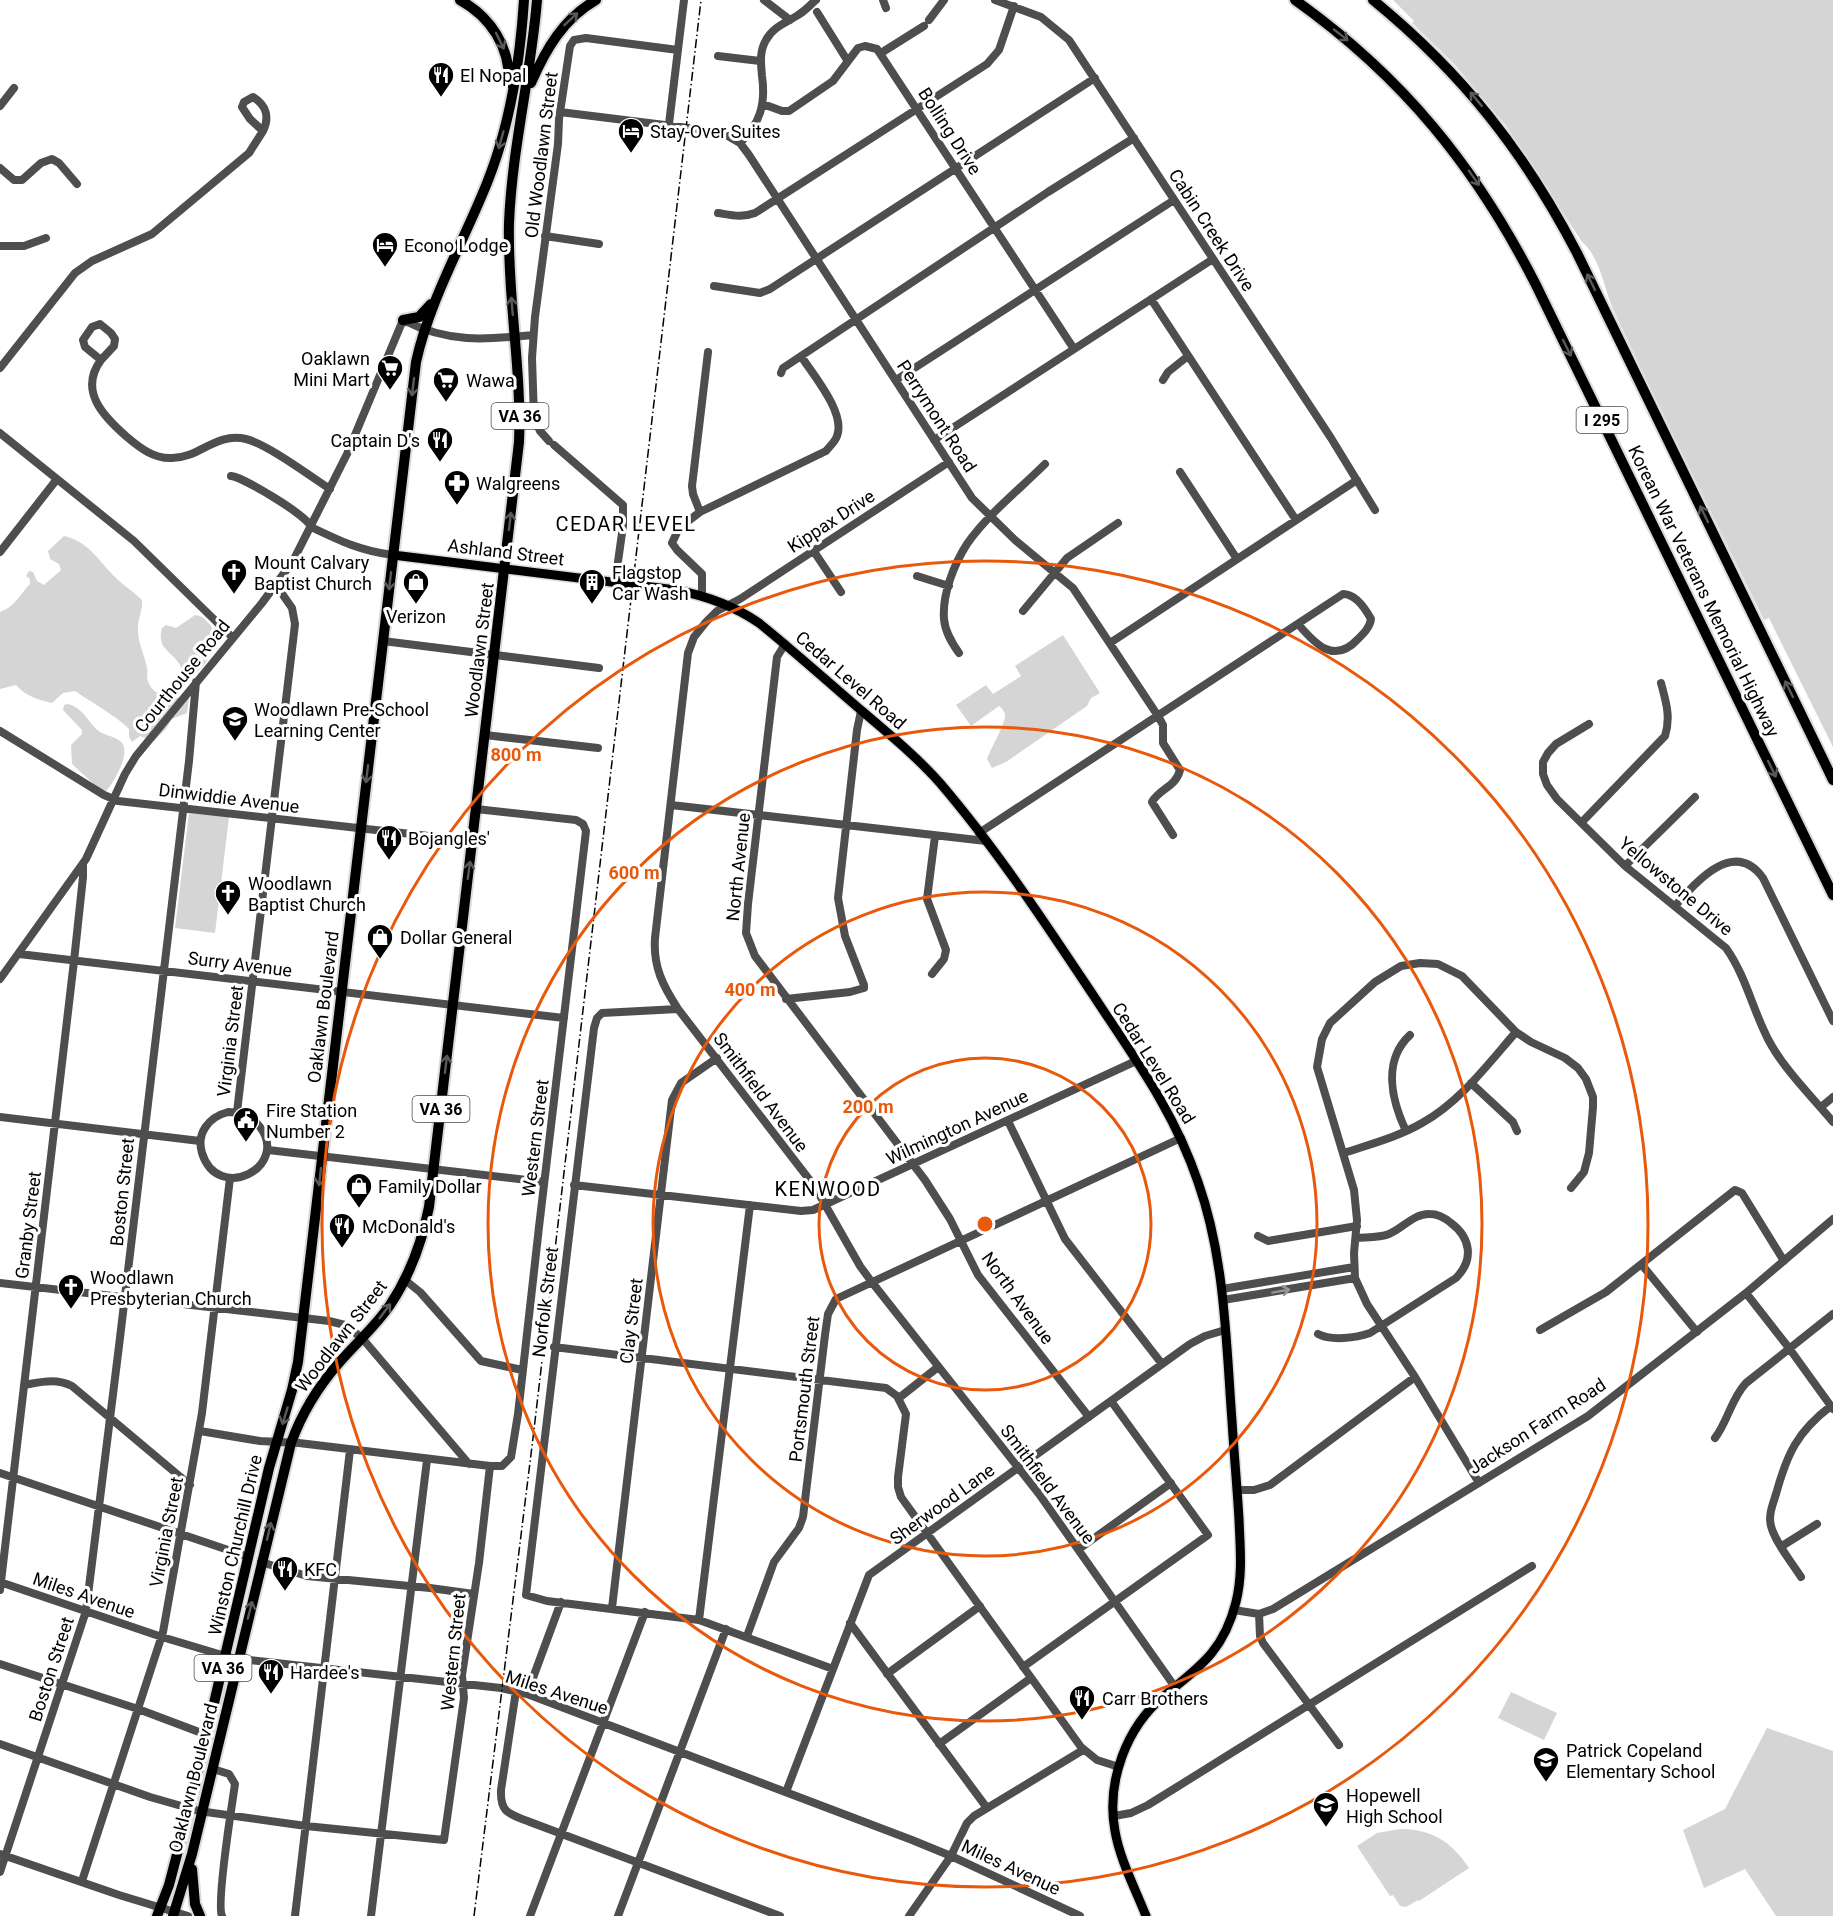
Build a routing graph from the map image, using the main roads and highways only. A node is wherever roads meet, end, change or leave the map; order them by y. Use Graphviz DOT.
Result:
graph roads {
  1 [pos="460,0"];
  2 [pos="524,0"];
  3 [pos="537,0"];
  4 [pos="596,0"];
  5 [pos="1295,0"];
  6 [pos="1373,0"];
  7 [pos="523,106"];
  8 [pos="508,113"];
  9 [pos="437,297"];
  10 [pos="404,320"];
  11 [pos="393,555"];
  12 [pos="505,568"];
  13 [pos="702,596"];
  14 [pos="1833,780"];
  15 [pos="1833,895"];
  16 [pos="292,1390"];
  17 [pos="291,1443"];
  18 [pos="192,1854"];
  19 [pos="160,1912"];
  20 [pos="174,1913"];
  21 [pos="200,1916"];
  22 [pos="1146,1916"];
  1 -- 8 [label="highway, one-way"];
  2 -- 8 [label="highway, Oaklawn Boulevard / VA 36"];
  3 -- 7 [label="highway, VA 36"];
  7 -- 4 [label="highway, one-way"];
  5 -- 15 [label="highway, Korean War Veterans Memorial Highway / I 295, one-way"];
  14 -- 6 [label="highway, Korean War Veterans Memorial Highway / I 295, one-way"];
  12 -- 7 [label="highway, Woodlawn Street / VA 36, one-way"];
  8 -- 9 [label="highway, Oaklawn Boulevard / VA 36, one-way"];
  9 -- 10 [label="highway"];
  9 -- 11 [label="highway, Oaklawn Boulevard / VA 36, one-way"];
  11 -- 12 [label="main road, Ashland Street"];
  11 -- 16 [label="highway, Oaklawn Boulevard / VA 36, one-way"];
  12 -- 13 [label="main road, Ashland Street"];
  17 -- 12 [label="highway, Woodlawn Street / VA 36, one-way"];
  13 -- 22 [label="main road, Cedar Level Road"];
  16 -- 19 [label="highway, Winston Churchill Drive / VA 36, one-way"];
  18 -- 17 [label="highway, Oaklawn Boulevard / VA 36, one-way"];
  18 -- 20 [label="highway, Oaklawn Boulevard / VA 36"];
  18 -- 21 [label="highway"];
}
